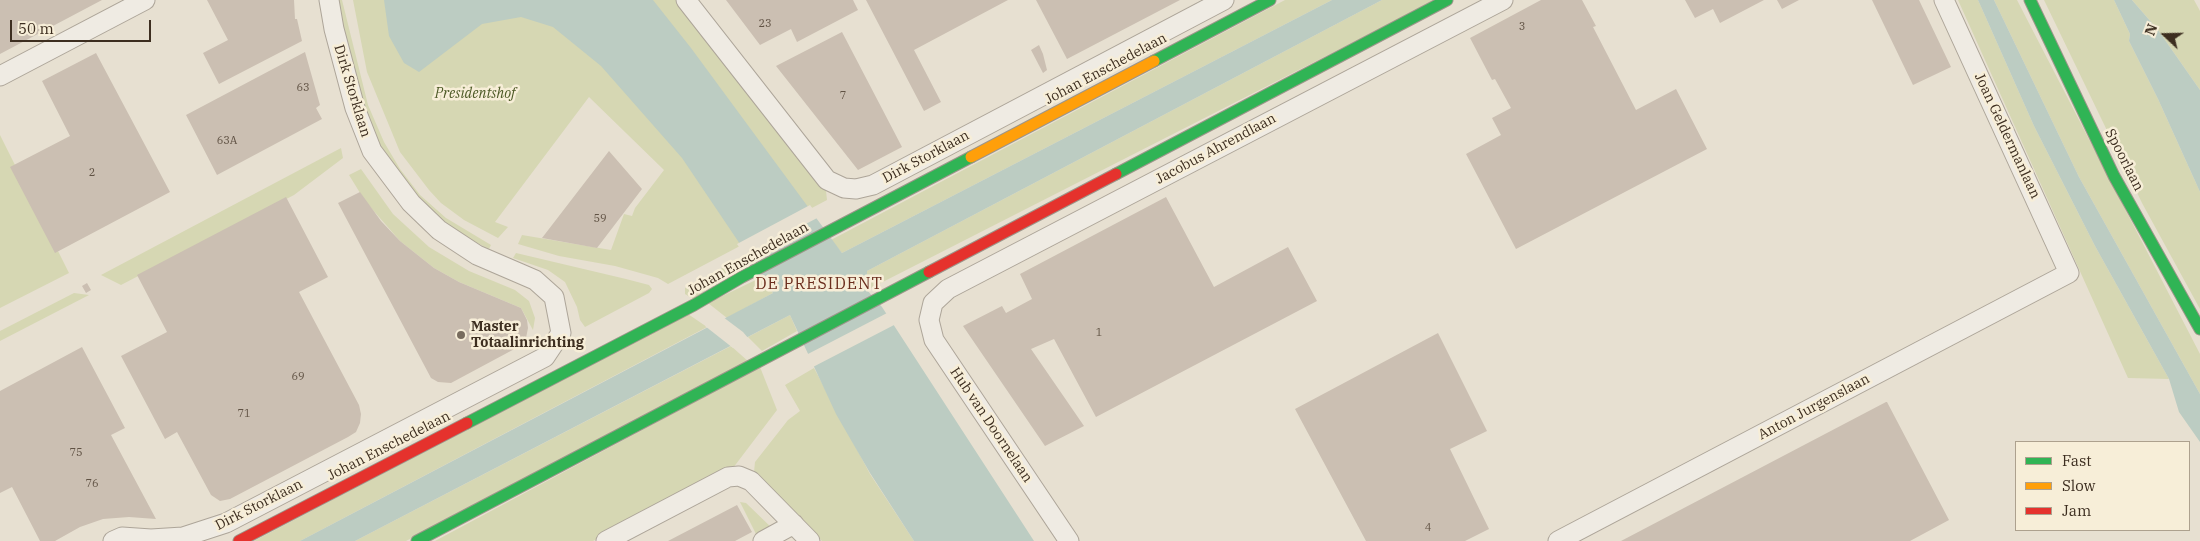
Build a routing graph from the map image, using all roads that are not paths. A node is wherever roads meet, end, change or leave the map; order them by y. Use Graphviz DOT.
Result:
graph roads {
  1 [pos="145,0"];
  2 [pos="329,0"];
  3 [pos="686,0"];
  4 [pos="1224,0"];
  5 [pos="1270,0"];
  6 [pos="1447,0"];
  7 [pos="1503,0"];
  8 [pos="1944,0"];
  9 [pos="2030,0"];
  10 [pos="0,76"];
  11 [pos="2069,273"];
  12 [pos="933,303"];
  13 [pos="2200,329"];
  14 [pos="794,524"];
  15 [pos="113,541"];
  16 [pos="239,541"];
  17 [pos="417,541"];
  18 [pos="606,541"];
  19 [pos="763,541"];
  20 [pos="810,541"];
  21 [pos="1069,541"];
  22 [pos="1558,541"];
  1 -- 10 [label="street"];
  2 -- 15 [label="street, Dirk Storklaan"];
  3 -- 4 [label="street, Dirk Storklaan"];
  5 -- 16 [label="street, Johan Enschedelaan"];
  6 -- 17 [label="street"];
  7 -- 12 [label="street, Jacobus Ahrendlaan"];
  8 -- 11 [label="street, Joan Geldermanlaan"];
  9 -- 13 [label="street, Spoorlaan"];
  11 -- 22 [label="street, Anton Jurgenslaan"];
  12 -- 21 [label="street, Hub van Doornelaan"];
  14 -- 18 [label="street"];
  14 -- 19 [label="street"];
  14 -- 20 [label="street"];
}
